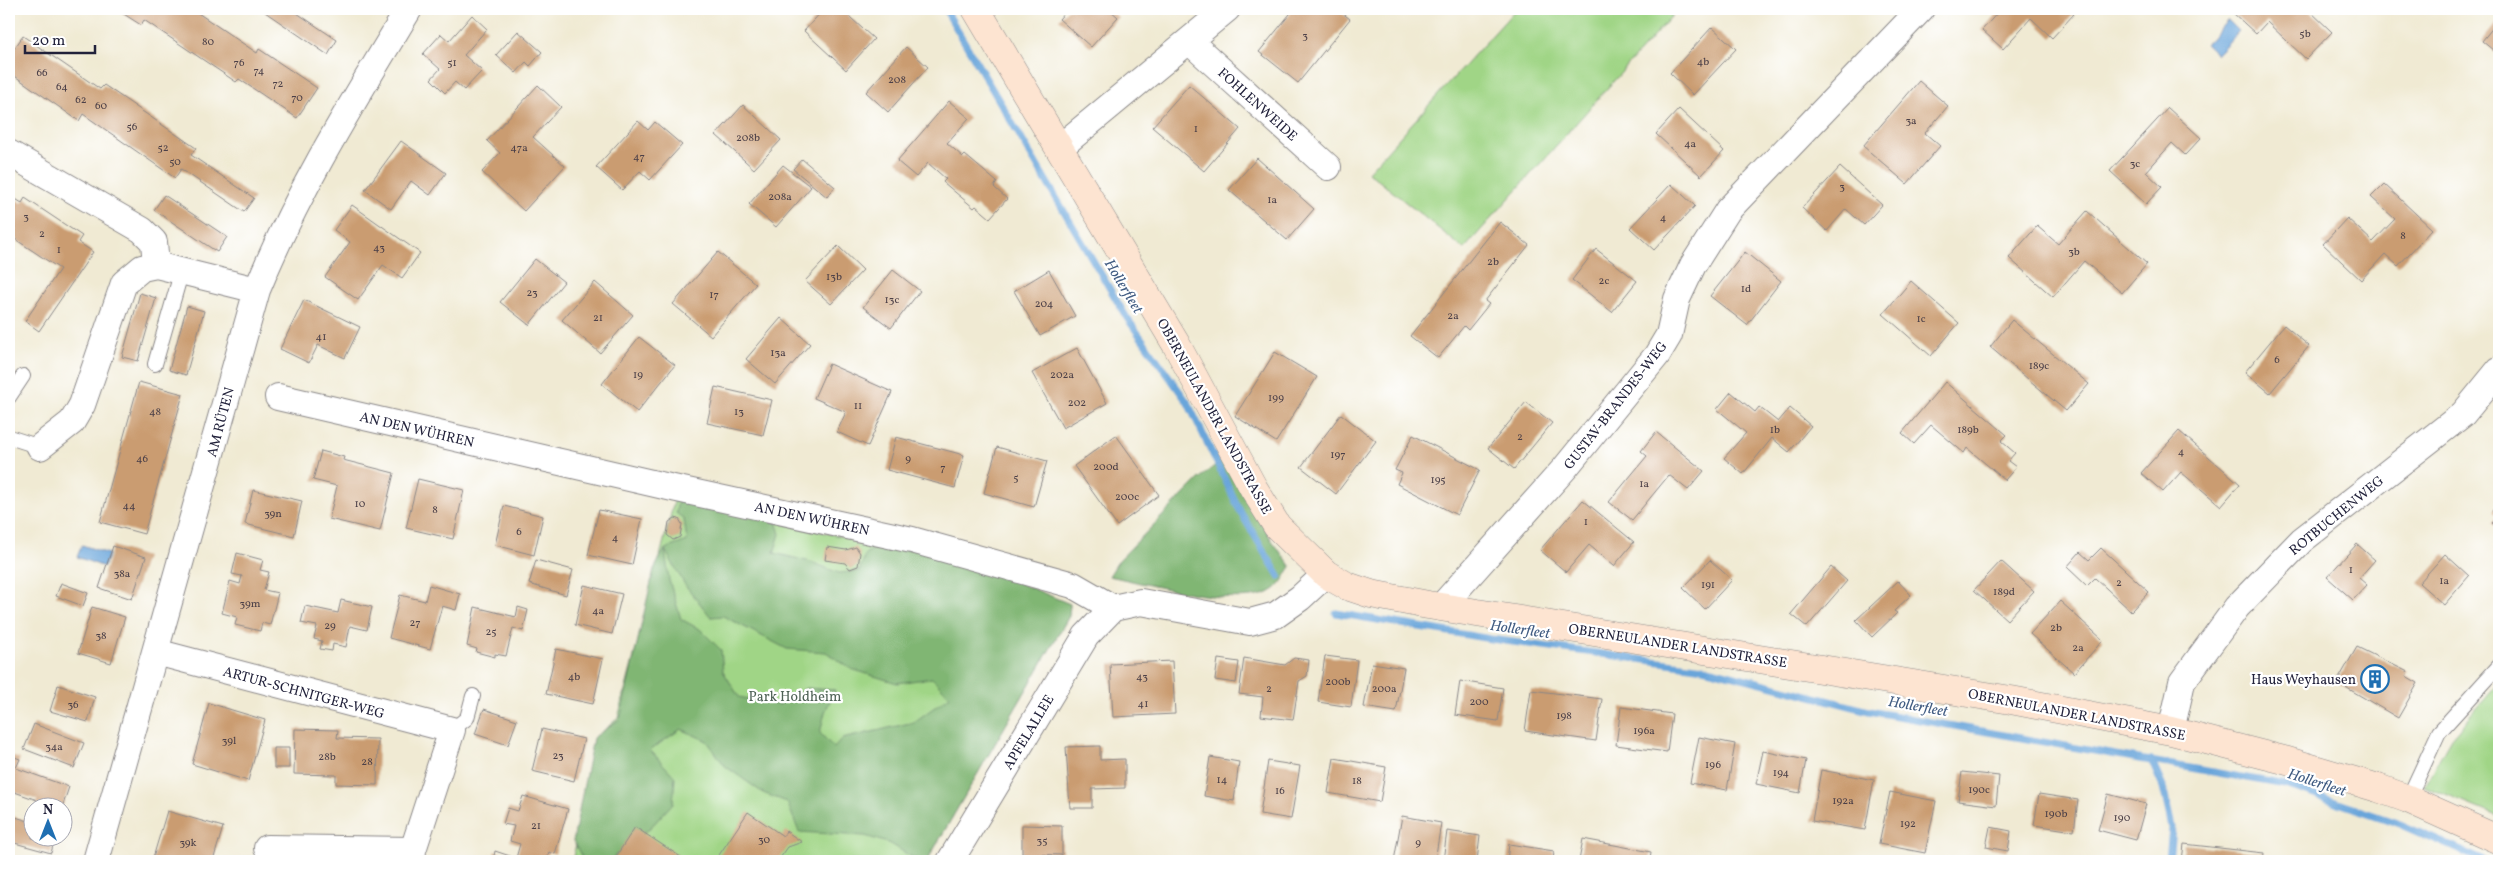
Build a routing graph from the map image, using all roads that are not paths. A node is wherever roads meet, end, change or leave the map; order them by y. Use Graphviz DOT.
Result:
graph roads {
  1 [pos="409,9"];
  2 [pos="976,9"];
  3 [pos="1227,9"];
  4 [pos="1921,9"];
  5 [pos="1189,41"];
  6 [pos="1060,148"];
  7 [pos="9,153"];
  8 [pos="1328,167"];
  9 [pos="156,265"];
  10 [pos="182,270"];
  11 [pos="257,290"];
  12 [pos="156,364"];
  13 [pos="2499,370"];
  14 [pos="23,376"];
  15 [pos="278,397"];
  16 [pos="9,398"];
  17 [pos="9,437"];
  18 [pos="40,447"];
  19 [pos="1326,574"];
  20 [pos="1441,607"];
  21 [pos="1114,608"];
  22 [pos="156,652"];
  23 [pos="2499,666"];
  24 [pos="473,696"];
  25 [pos="452,730"];
  26 [pos="2171,731"];
  27 [pos="2408,799"];
  28 [pos="2499,840"];
  29 [pos="267,848"];
  30 [pos="412,856"];
  31 [pos="96,861"];
  32 [pos="950,861"];
  1 -- 11 [label="street, AM RÜTEN"];
  2 -- 6 [label="street, OBERNEULANDER LANDSTRASSE"];
  3 -- 5 [label="street"];
  4 -- 20 [label="street, GUSTAV-BRANDES-WEG"];
  5 -- 6 [label="street"];
  5 -- 8 [label="street, FOHLENWEIDE"];
  6 -- 19 [label="street, OBERNEULANDER LANDSTRASSE"];
  7 -- 9 [label="street"];
  9 -- 10 [label="street"];
  9 -- 18 [label="street"];
  10 -- 11 [label="street"];
  10 -- 12 [label="lane"];
  11 -- 22 [label="street, AM RÜTEN"];
  13 -- 26 [label="street, ROTBUCHENWEG"];
  14 -- 16 [label="lane"];
  15 -- 21 [label="street, AN DEN WÜHREN"];
  17 -- 18 [label="lane"];
  19 -- 20 [label="street, OBERNEULANDER LANDSTRASSE"];
  19 -- 21 [label="street"];
  20 -- 26 [label="street, OBERNEULANDER LANDSTRASSE"];
  21 -- 32 [label="street, APFELALLEE"];
  22 -- 25 [label="street, ARTUR-SCHNITGER-WEG"];
  22 -- 31 [label="street, AM RÜTEN"];
  23 -- 27 [label="lane"];
  24 -- 25 [label="lane"];
  25 -- 30 [label="street"];
  26 -- 27 [label="street, OBERNEULANDER LANDSTRASSE"];
  27 -- 28 [label="street, OBERNEULANDER LANDSTRASSE"];
  29 -- 30 [label="street"];
}
